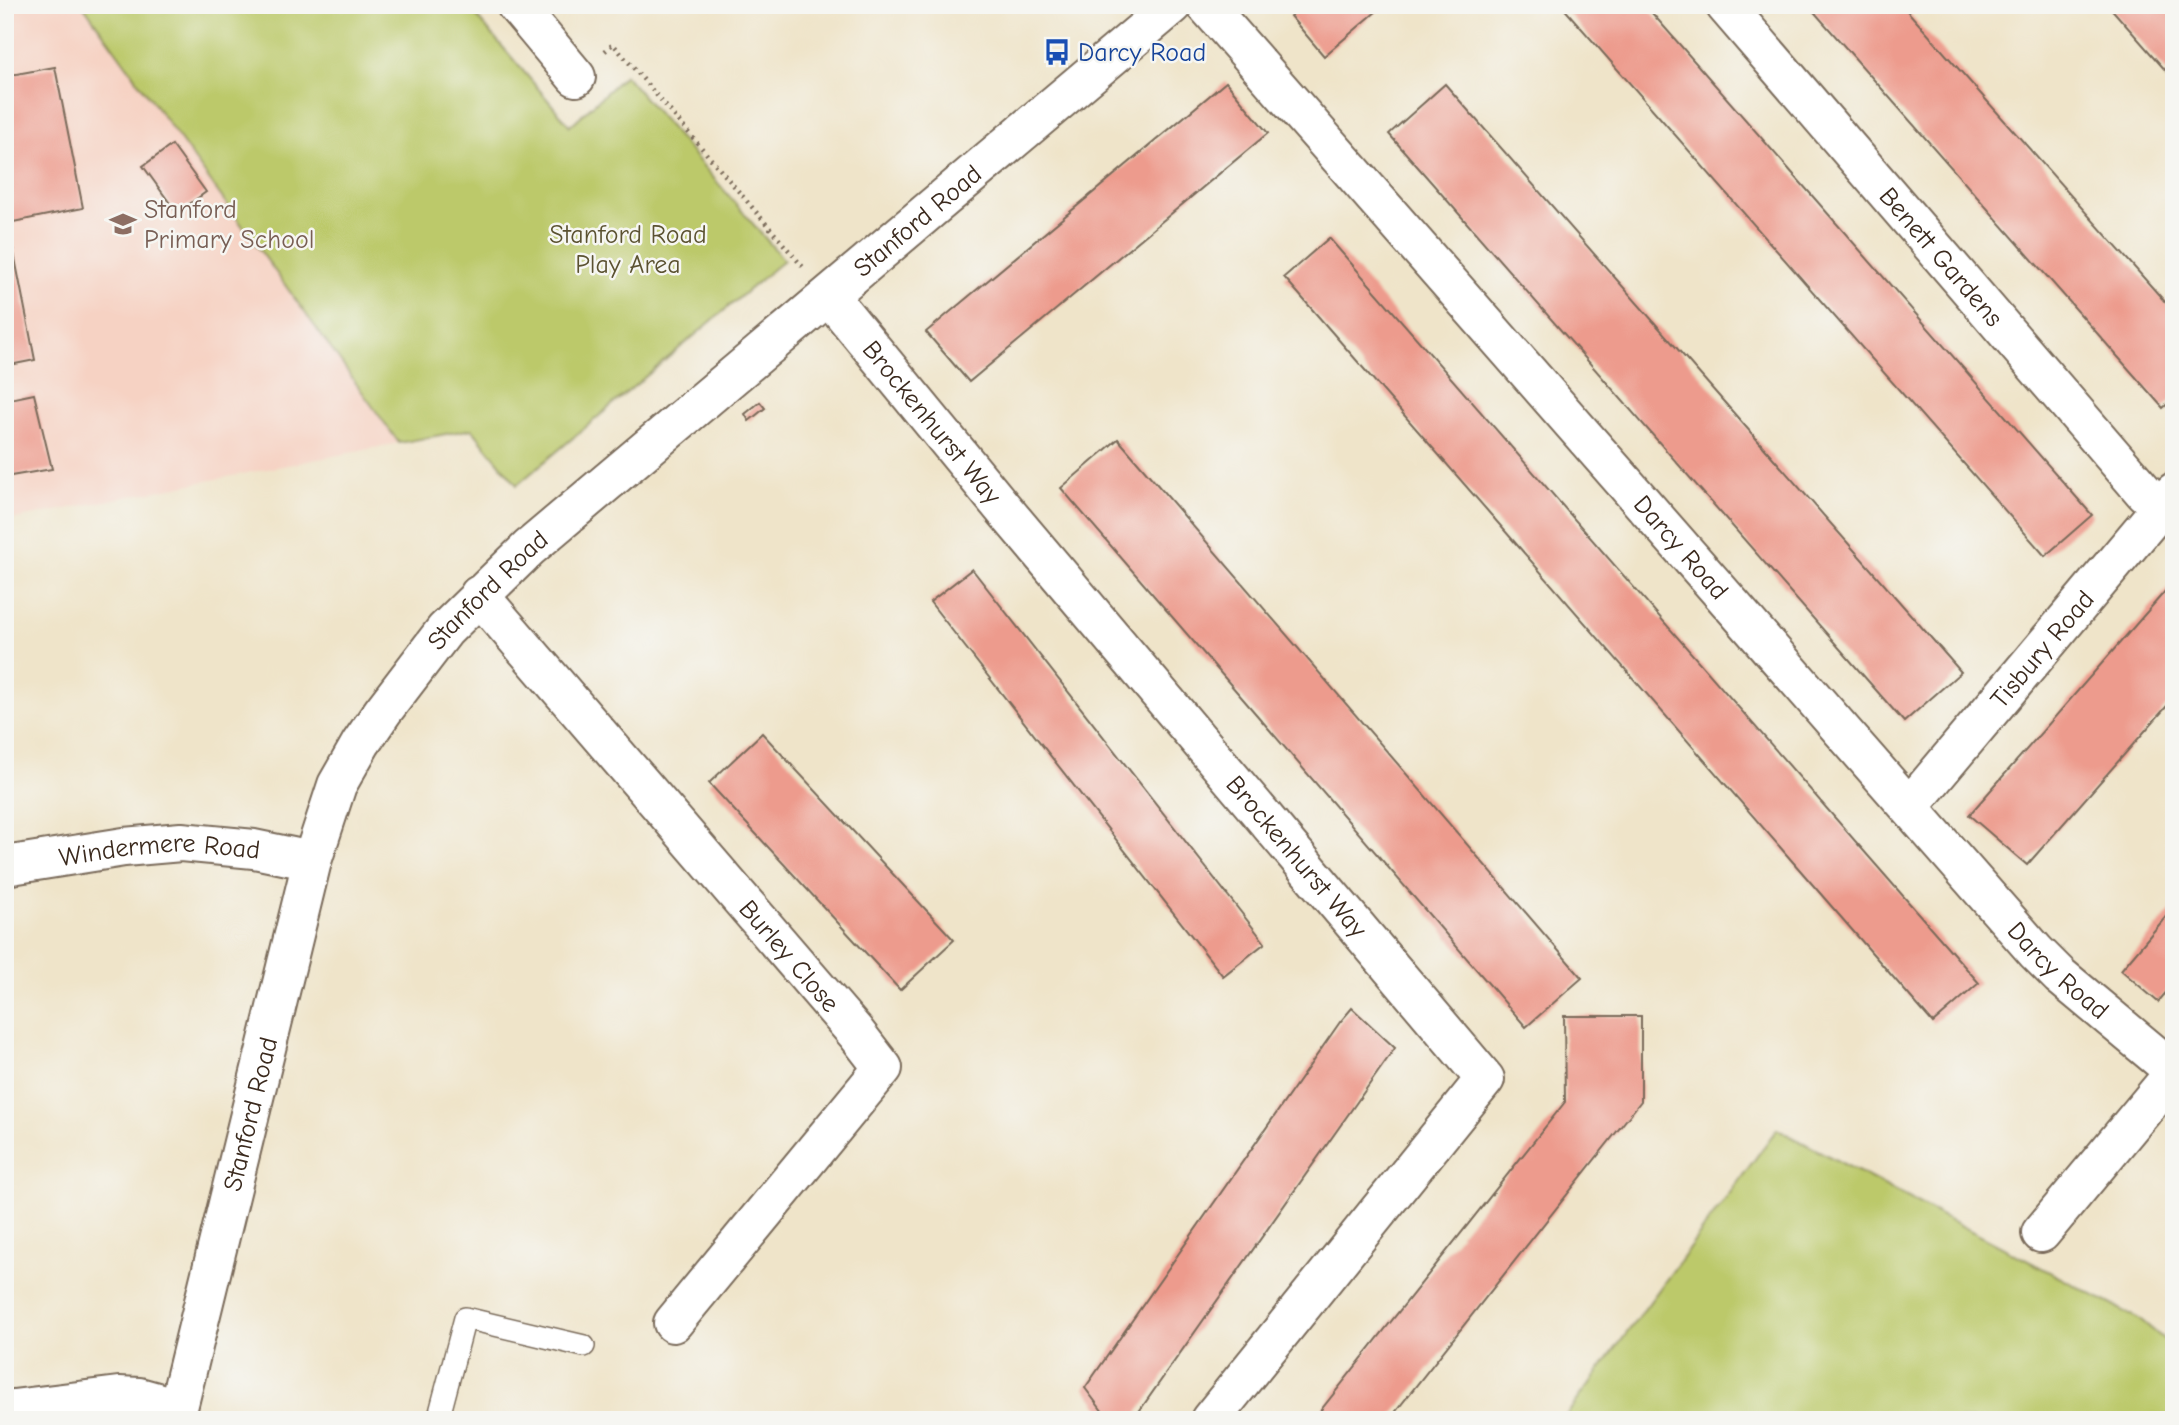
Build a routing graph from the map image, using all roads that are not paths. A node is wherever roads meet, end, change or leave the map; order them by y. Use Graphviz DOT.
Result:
graph roads {
  1 [pos="516,5"];
  2 [pos="1173,5"];
  3 [pos="1206,5"];
  4 [pos="1725,5"];
  5 [pos="576,77"];
  6 [pos="829,296"];
  7 [pos="2167,500"];
  8 [pos="479,595"];
  9 [pos="1910,806"];
  10 [pos="312,861"];
  11 [pos="5,866"];
  12 [pos="2174,1072"];
  13 [pos="2041,1233"];
  14 [pos="673,1323"];
  15 [pos="584,1346"];
  16 [pos="5,1410"];
  17 [pos="177,1414"];
  18 [pos="438,1420"];
  19 [pos="1210,1420"];
  1 -- 5 [label="street"];
  2 -- 6 [label="street, Stanford Road"];
  3 -- 9 [label="street, Darcy Road"];
  4 -- 7 [label="street, Benett Gardens"];
  6 -- 8 [label="street, Stanford Road"];
  6 -- 19 [label="street, Brockenhurst Way"];
  7 -- 9 [label="street, Tisbury Road"];
  8 -- 10 [label="street, Stanford Road"];
  8 -- 14 [label="street, Burley Close"];
  9 -- 12 [label="street, Darcy Road"];
  10 -- 11 [label="street, Windermere Road"];
  10 -- 17 [label="street, Stanford Road"];
  12 -- 13 [label="street"];
  15 -- 18 [label="lane"];
  16 -- 17 [label="street"];
}
